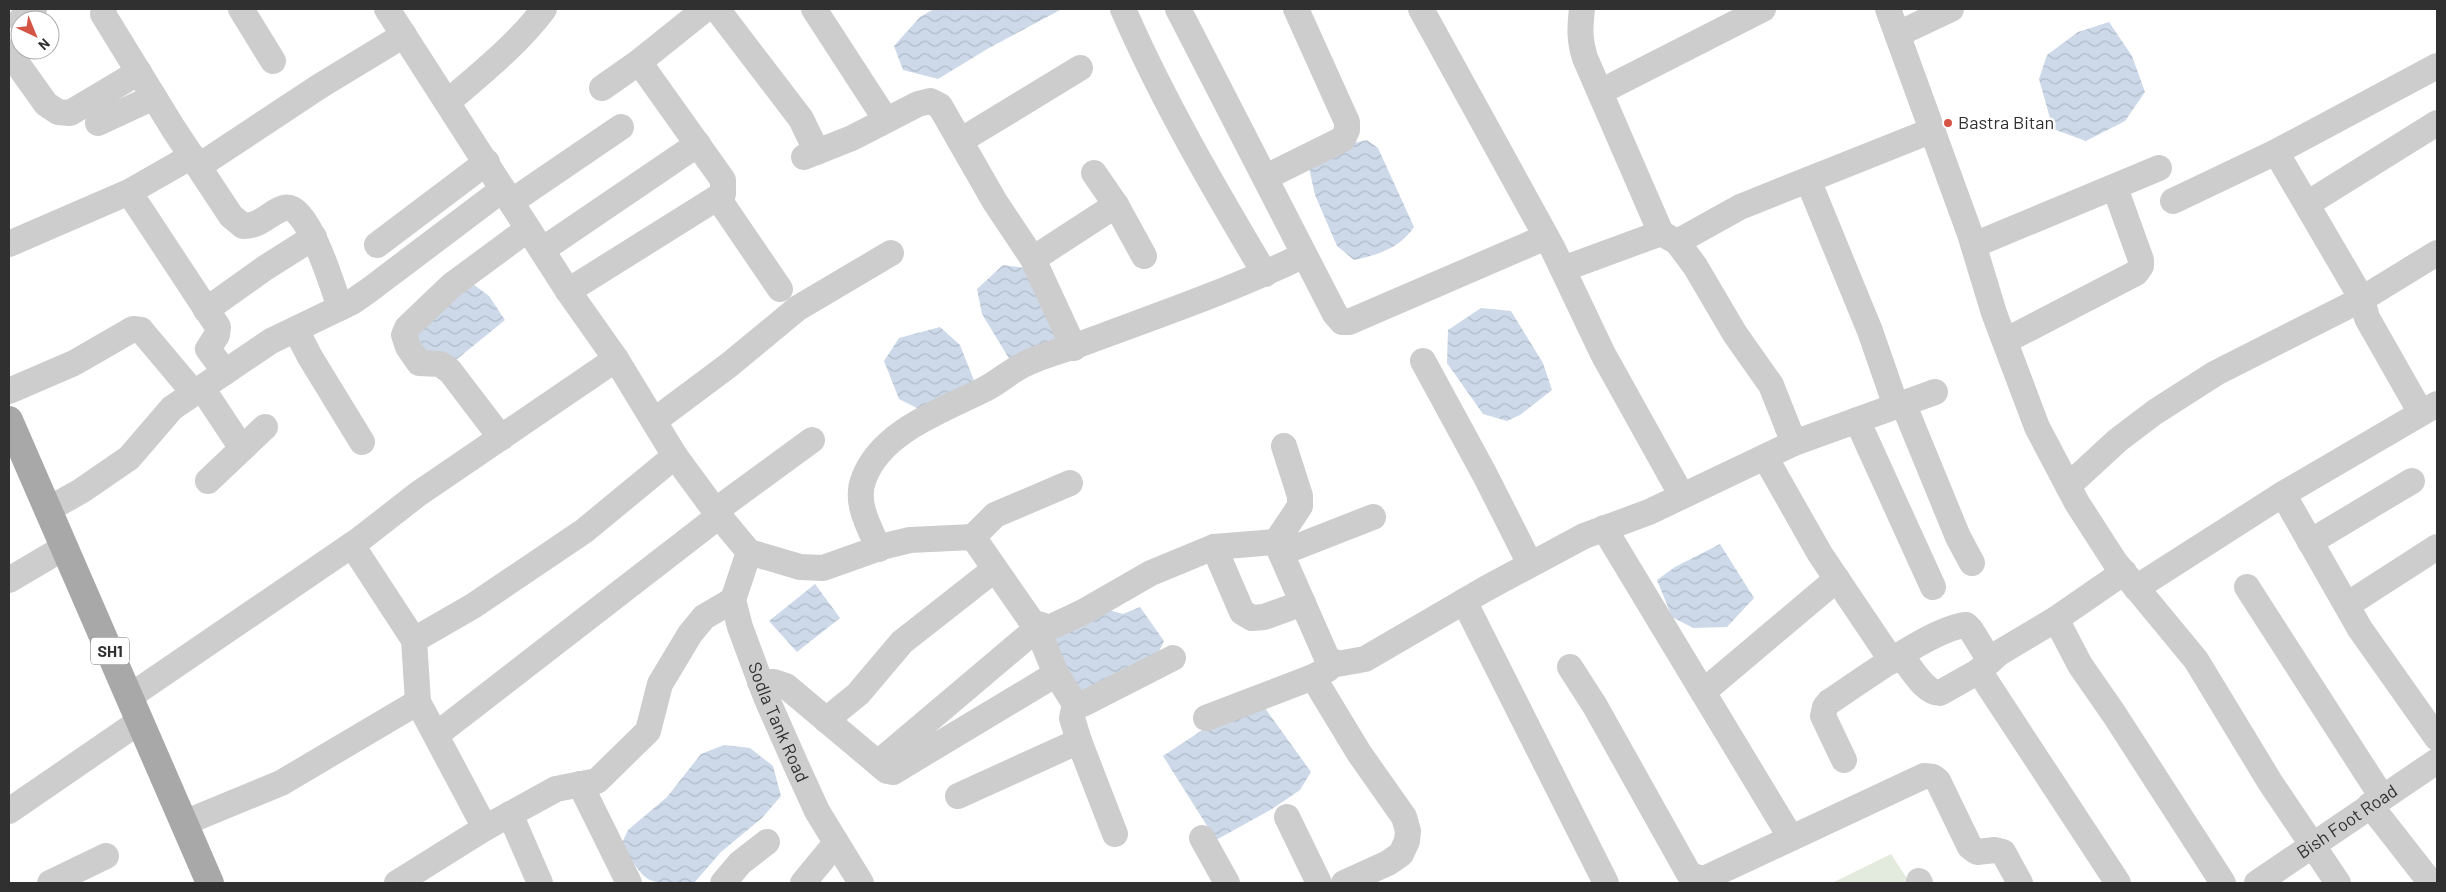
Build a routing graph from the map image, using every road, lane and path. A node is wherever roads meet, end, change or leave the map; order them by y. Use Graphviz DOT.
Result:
graph roads {
  1 [pos="104,9"];
  2 [pos="241,9"];
  3 [pos="387,9"];
  4 [pos="544,9"];
  5 [pos="814,9"];
  6 [pos="1123,9"];
  7 [pos="1178,9"];
  8 [pos="1296,9"];
  9 [pos="1421,9"];
  10 [pos="1582,9"];
  11 [pos="1763,9"];
  12 [pos="1888,9"];
  13 [pos="1951,9"];
  14 [pos="718,10"];
  15 [pos="1898,34"];
  16 [pos="404,35"];
  17 [pos="9,52"];
  18 [pos="273,61"];
  19 [pos="640,62"];
  20 [pos="2437,66"];
  21 [pos="1080,68"];
  22 [pos="139,72"];
  23 [pos="602,88"];
  24 [pos="1600,92"];
  25 [pos="154,97"];
  26 [pos="448,102"];
  27 [pos="886,120"];
  28 [pos="98,123"];
  29 [pos="2437,123"];
  30 [pos="621,126"];
  31 [pos="1933,130"];
  32 [pos="960,141"];
  33 [pos="698,144"];
  34 [pos="2276,152"];
  35 [pos="196,161"];
  36 [pos="487,162"];
  37 [pos="2159,168"];
  38 [pos="1094,173"];
  39 [pos="1266,177"];
  40 [pos="1808,180"];
  41 [pos="2114,188"];
  42 [pos="129,192"];
  43 [pos="507,195"];
  44 [pos="718,198"];
  45 [pos="2173,202"];
  46 [pos="2307,204"];
  47 [pos="1116,205"];
  48 [pos="314,236"];
  49 [pos="1546,237"];
  50 [pos="1669,238"];
  51 [pos="535,239"];
  52 [pos="9,244"];
  53 [pos="377,245"];
  54 [pos="1974,245"];
  55 [pos="891,253"];
  56 [pos="2437,253"];
  57 [pos="1304,255"];
  58 [pos="1144,256"];
  59 [pos="1033,259"];
  60 [pos="1562,269"];
  61 [pos="1265,274"];
  62 [pos="780,289"];
  63 [pos="568,292"];
  64 [pos="2362,299"];
  65 [pos="340,308"];
  66 [pos="206,310"];
  67 [pos="296,330"];
  68 [pos="2005,342"];
  69 [pos="1074,348"];
  70 [pos="616,359"];
  71 [pos="1423,361"];
  72 [pos="225,372"];
  73 [pos="198,390"];
  74 [pos="9,391"];
  75 [pos="1935,392"];
  76 [pos="1900,404"];
  77 [pos="2429,409"];
  78 [pos="9,420"];
  79 [pos="1858,420"];
  80 [pos="654,421"];
  81 [pos="265,427"];
  82 [pos="501,438"];
  83 [pos="812,440"];
  84 [pos="362,442"];
  85 [pos="1794,443"];
  86 [pos="1284,446"];
  87 [pos="241,447"];
  88 [pos="676,456"];
  89 [pos="1765,457"];
  90 [pos="208,480"];
  91 [pos="2412,481"];
  92 [pos="1070,483"];
  93 [pos="2068,486"];
  94 [pos="2282,494"];
  95 [pos="1682,496"];
  96 [pos="47,510"];
  97 [pos="717,513"];
  98 [pos="1373,517"];
  99 [pos="1604,528"];
  100 [pos="973,537"];
  101 [pos="2310,542"];
  102 [pos="352,545"];
  103 [pos="65,547"];
  104 [pos="1214,547"];
  105 [pos="2437,547"];
  106 [pos="1278,548"];
  107 [pos="879,549"];
  108 [pos="749,552"];
  109 [pos="1972,563"];
  110 [pos="1530,564"];
  111 [pos="995,569"];
  112 [pos="1837,579"];
  113 [pos="9,580"];
  114 [pos="2130,580"];
  115 [pos="1933,587"];
  116 [pos="2247,587"];
  117 [pos="733,600"];
  118 [pos="1464,601"];
  119 [pos="1303,603"];
  120 [pos="2347,605"];
  121 [pos="2056,619"];
  122 [pos="1039,627"];
  123 [pos="414,640"];
  124 [pos="1173,658"];
  125 [pos="1897,658"];
  126 [pos="1337,664"];
  127 [pos="1985,666"];
  128 [pos="1570,667"];
  129 [pos="1056,674"];
  130 [pos="1313,677"];
  131 [pos="760,682"];
  132 [pos="1703,692"];
  133 [pos="130,697"];
  134 [pos="418,702"];
  135 [pos="1075,704"];
  136 [pos="1206,718"];
  137 [pos="826,720"];
  138 [pos="140,721"];
  139 [pos="436,735"];
  140 [pos="2437,738"];
  141 [pos="1079,741"];
  142 [pos="1844,760"];
  143 [pos="2437,761"];
  144 [pos="878,763"];
  145 [pos="580,784"];
  146 [pos="958,796"];
  147 [pos="2376,801"];
  148 [pos="9,811"];
  149 [pos="510,814"];
  150 [pos="1287,817"];
  151 [pos="184,823"];
  152 [pos="485,828"];
  153 [pos="1115,834"];
  154 [pos="1202,838"];
  155 [pos="1791,838"];
  156 [pos="766,842"];
  157 [pos="836,843"];
  158 [pos="2312,845"];
  159 [pos="106,856"];
  160 [pos="2431,874"];
  161 [pos="50,883"];
  162 [pos="210,883"];
  163 [pos="397,883"];
  164 [pos="540,883"];
  165 [pos="629,883"];
  166 [pos="724,883"];
  167 [pos="803,883"];
  168 [pos="860,883"];
  169 [pos="1227,883"];
  170 [pos="1319,883"];
  171 [pos="1344,883"];
  172 [pos="1606,883"];
  173 [pos="2020,883"];
  174 [pos="2118,883"];
  175 [pos="2223,883"];
  176 [pos="2257,883"];
  177 [pos="2338,883"];
  1 -- 22 [label="street"];
  2 -- 18 [label="street"];
  3 -- 16 [label="street"];
  4 -- 26 [label="street"];
  5 -- 27 [label="street"];
  6 -- 61 [label="street"];
  7 -- 39 [label="street"];
  8 -- 39 [label="street"];
  9 -- 49 [label="street"];
  10 -- 24 [label="street"];
  11 -- 24 [label="street"];
  12 -- 15 [label="street"];
  13 -- 15 [label="street"];
  14 -- 19 [label="street"];
  14 -- 27 [label="street"];
  15 -- 31 [label="street"];
  16 -- 26 [label="street"];
  16 -- 35 [label="street"];
  17 -- 22 [label="street"];
  19 -- 23 [label="street"];
  19 -- 33 [label="street"];
  20 -- 34 [label="street"];
  21 -- 32 [label="street"];
  22 -- 25 [label="street"];
  24 -- 50 [label="street"];
  25 -- 28 [label="street"];
  25 -- 35 [label="street"];
  26 -- 36 [label="street"];
  27 -- 32 [label="street"];
  29 -- 46 [label="street"];
  30 -- 43 [label="street"];
  31 -- 40 [label="street"];
  31 -- 54 [label="street"];
  32 -- 59 [label="street"];
  33 -- 44 [label="street"];
  33 -- 51 [label="street"];
  34 -- 45 [label="street"];
  34 -- 46 [label="street"];
  35 -- 42 [label="street"];
  35 -- 48 [label="street"];
  36 -- 43 [label="street"];
  36 -- 53 [label="street"];
  37 -- 41 [label="street"];
  38 -- 47 [label="street"];
  39 -- 57 [label="street"];
  40 -- 50 [label="street"];
  40 -- 76 [label="street"];
  41 -- 54 [label="street"];
  41 -- 68 [label="street"];
  42 -- 52 [label="street"];
  42 -- 66 [label="street"];
  43 -- 51 [label="street"];
  43 -- 65 [label="street"];
  44 -- 62 [label="street"];
  44 -- 63 [label="street"];
  46 -- 64 [label="street"];
  47 -- 58 [label="street"];
  47 -- 59 [label="street"];
  48 -- 65 [label="street"];
  48 -- 66 [label="street"];
  49 -- 57 [label="street"];
  49 -- 60 [label="street"];
  50 -- 60 [label="street"];
  50 -- 85 [label="street"];
  51 -- 63 [label="street"];
  51 -- 82 [label="street"];
  54 -- 68 [label="street"];
  55 -- 80 [label="street"];
  56 -- 64 [label="street"];
  57 -- 61 [label="street"];
  59 -- 69 [label="street"];
  60 -- 95 [label="street"];
  61 -- 69 [label="street"];
  63 -- 70 [label="street"];
  64 -- 77 [label="street"];
  64 -- 93 [label="street"];
  65 -- 67 [label="street"];
  66 -- 72 [label="street"];
  67 -- 72 [label="street"];
  67 -- 84 [label="street"];
  68 -- 93 [label="street"];
  69 -- 107 [label="street"];
  70 -- 80 [label="street"];
  70 -- 82 [label="street"];
  71 -- 110 [label="street"];
  72 -- 73 [label="street"];
  73 -- 74 [label="street"];
  73 -- 87 [label="street"];
  73 -- 96 [label="street"];
  75 -- 76 [label="street"];
  76 -- 79 [label="street"];
  76 -- 109 [label="street"];
  77 -- 94 [label="street"];
  78 -- 96 [label="main road, SH1"];
  79 -- 85 [label="street"];
  79 -- 115 [label="street"];
  80 -- 88 [label="street"];
  81 -- 87 [label="street"];
  82 -- 102 [label="street"];
  83 -- 97 [label="street"];
  85 -- 89 [label="street"];
  86 -- 106 [label="street"];
  87 -- 90 [label="street"];
  88 -- 97 [label="street"];
  88 -- 123 [label="street"];
  89 -- 95 [label="street"];
  89 -- 112 [label="street"];
  91 -- 101 [label="street"];
  92 -- 100 [label="street"];
  93 -- 114 [label="street"];
  94 -- 101 [label="street"];
  94 -- 114 [label="street"];
  95 -- 99 [label="street"];
  96 -- 103 [label="main road, SH1"];
  97 -- 108 [label="street"];
  97 -- 139 [label="street"];
  98 -- 106 [label="street"];
  99 -- 110 [label="street"];
  99 -- 132 [label="street"];
  100 -- 107 [label="street"];
  100 -- 111 [label="street"];
  101 -- 120 [label="street"];
  102 -- 123 [label="street"];
  102 -- 133 [label="street"];
  103 -- 113 [label="street"];
  103 -- 133 [label="main road, SH1"];
  104 -- 106 [label="street"];
  104 -- 119 [label="street"];
  104 -- 122 [label="street"];
  105 -- 120 [label="street"];
  106 -- 119 [label="street"];
  107 -- 108 [label="street"];
  108 -- 117 [label="street"];
  110 -- 118 [label="street"];
  111 -- 122 [label="street"];
  111 -- 137 [label="street"];
  112 -- 125 [label="street"];
  112 -- 132 [label="street"];
  114 -- 121 [label="street"];
  114 -- 158 [label="street"];
  116 -- 147 [label="street"];
  117 -- 131 [label="street, Sodla Tank Road"];
  117 -- 145 [label="street"];
  118 -- 126 [label="street"];
  118 -- 172 [label="street"];
  119 -- 126 [label="street"];
  120 -- 140 [label="street"];
  121 -- 127 [label="street"];
  121 -- 175 [label="street"];
  122 -- 129 [label="street"];
  122 -- 144 [label="street"];
  123 -- 134 [label="street"];
  124 -- 135 [label="street"];
  125 -- 127 [label="street"];
  125 -- 127 [label="street"];
  125 -- 142 [label="street"];
  126 -- 130 [label="street"];
  127 -- 174 [label="street"];
  128 -- 155 [label="street"];
  129 -- 135 [label="street"];
  129 -- 144 [label="street"];
  130 -- 136 [label="street"];
  130 -- 171 [label="street"];
  131 -- 137 [label="street"];
  131 -- 157 [label="street, Sodla Tank Road"];
  132 -- 155 [label="street"];
  133 -- 138 [label="main road, SH1"];
  134 -- 139 [label="street"];
  134 -- 151 [label="street"];
  135 -- 141 [label="street"];
  137 -- 144 [label="street"];
  138 -- 148 [label="street"];
  138 -- 151 [label="main road, SH1"];
  139 -- 152 [label="street"];
  141 -- 146 [label="street"];
  141 -- 153 [label="street"];
  143 -- 147 [label="street, Bish Foot Road"];
  145 -- 149 [label="street"];
  145 -- 165 [label="street"];
  147 -- 158 [label="street, Bish Foot Road"];
  147 -- 160 [label="street"];
  149 -- 152 [label="street"];
  149 -- 164 [label="street"];
  150 -- 170 [label="street"];
  151 -- 162 [label="main road, SH1"];
  152 -- 163 [label="street"];
  154 -- 169 [label="street"];
  155 -- 173 [label="street"];
  156 -- 166 [label="street"];
  157 -- 167 [label="street"];
  157 -- 168 [label="street, Sodla Tank Road"];
  158 -- 176 [label="street, Bish Foot Road"];
  158 -- 177 [label="street"];
  159 -- 161 [label="street"];
}
